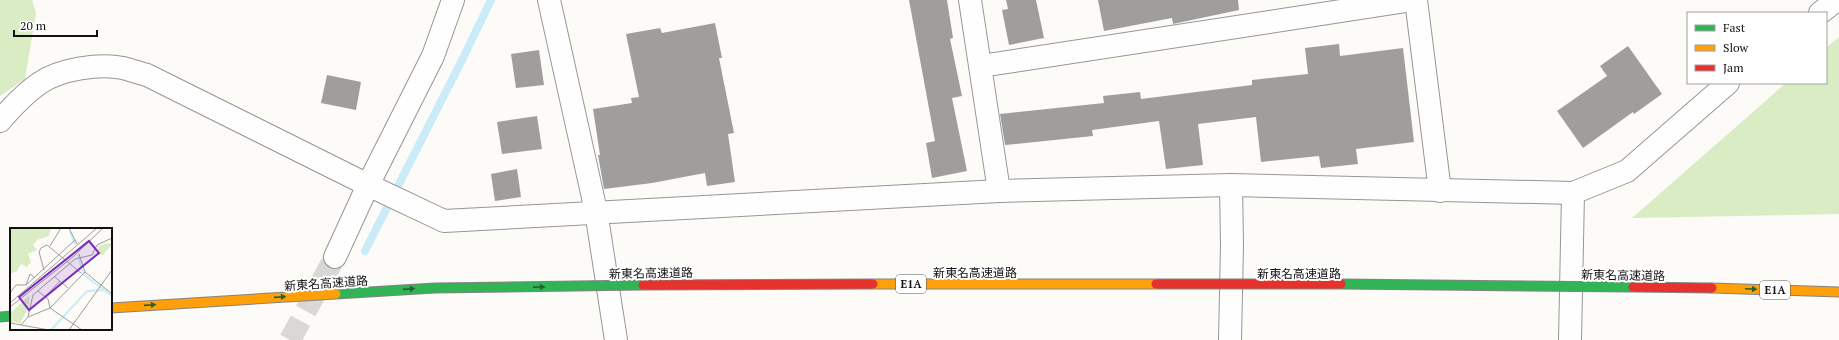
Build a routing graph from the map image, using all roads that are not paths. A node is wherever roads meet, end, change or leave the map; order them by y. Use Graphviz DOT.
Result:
graph roads {
  1 [pos="453,0"];
  2 [pos="549,0"];
  3 [pos="970,0"];
  4 [pos="1414,0"];
  5 [pos="1837,0"];
  6 [pos="1821,12"];
  7 [pos="981,66"];
  8 [pos="1727,84"];
  9 [pos="0,121"];
  10 [pos="368,185"];
  11 [pos="1231,185"];
  12 [pos="999,191"];
  13 [pos="1440,191"];
  14 [pos="1573,193"];
  15 [pos="596,211"];
  16 [pos="335,257"];
  17 [pos="1839,292"];
  18 [pos="112,308"];
  19 [pos="10,316"];
  20 [pos="0,317"];
  21 [pos="616,340"];
  22 [pos="1230,340"];
  23 [pos="1570,340"];
  1 -- 10 [label="street"];
  2 -- 15 [label="street"];
  3 -- 7 [label="street"];
  4 -- 7 [label="street"];
  4 -- 13 [label="street"];
  5 -- 6 [label="street"];
  7 -- 12 [label="street"];
  8 -- 14 [label="street"];
  9 -- 10 [label="street"];
  10 -- 15 [label="street"];
  10 -- 16 [label="street"];
  11 -- 12 [label="street"];
  11 -- 13 [label="street"];
  11 -- 22 [label="street"];
  12 -- 15 [label="street"];
  13 -- 14 [label="street"];
  14 -- 23 [label="street"];
  15 -- 21 [label="street"];
  18 -- 17 [label="highway, 新東名高速道路 / E1A, one-way, bridge"];
  19 -- 20 [label="highway"];
}
